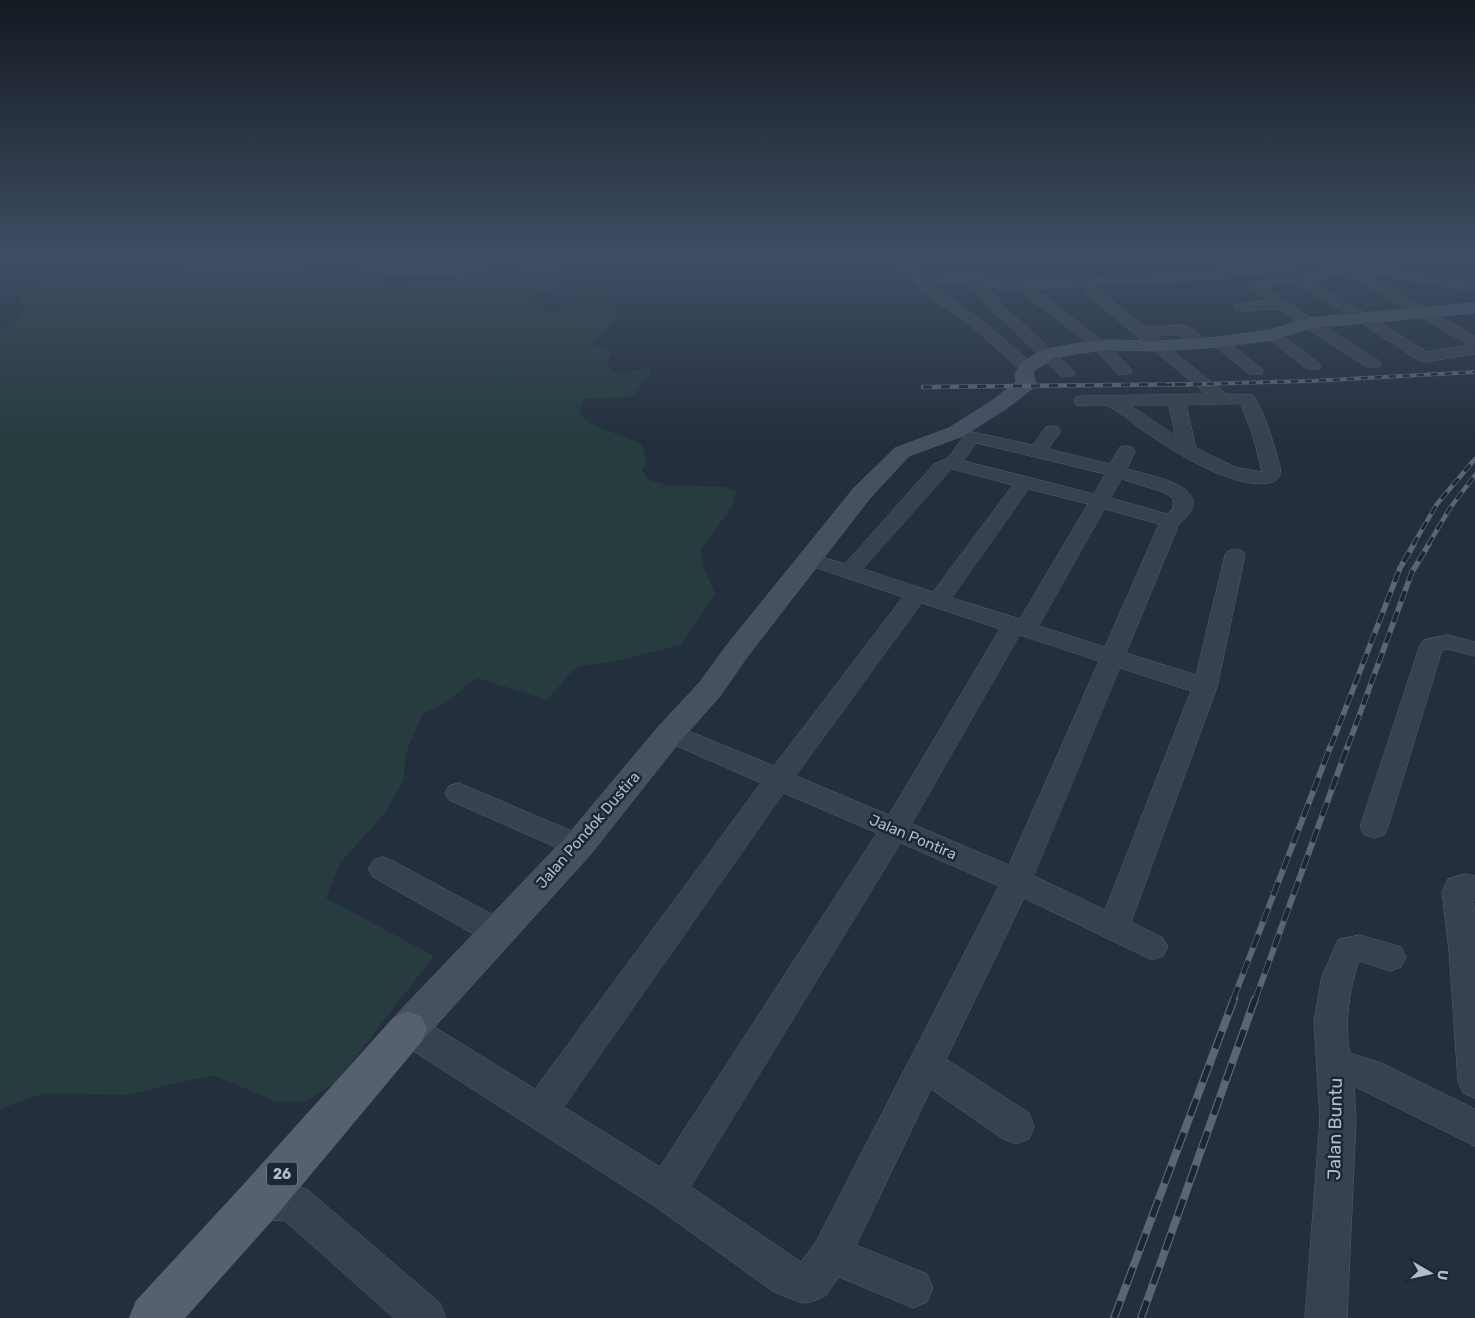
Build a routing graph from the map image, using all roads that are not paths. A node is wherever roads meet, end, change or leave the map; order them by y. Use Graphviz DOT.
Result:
graph roads {
  1 [pos="971,319"];
  2 [pos="1009,319"];
  3 [pos="1064,319"];
  4 [pos="1127,319"];
  5 [pos="1302,319"];
  6 [pos="1351,319"];
  7 [pos="1368,319"];
  8 [pos="1434,319"];
  9 [pos="1308,323"];
  10 [pos="1144,332"];
  11 [pos="1273,335"];
  12 [pos="1219,342"];
  13 [pos="1475,342"];
  14 [pos="1200,344"];
  15 [pos="1099,346"];
  16 [pos="1160,346"];
  17 [pos="1475,349"];
  18 [pos="1048,354"];
  19 [pos="1373,364"];
  20 [pos="1314,366"];
  21 [pos="1028,367"];
  22 [pos="1124,371"];
  23 [pos="1254,371"];
  24 [pos="1067,373"];
  25 [pos="1222,399"];
  26 [pos="1112,400"];
  27 [pos="1176,400"];
  28 [pos="1082,401"];
  29 [pos="1052,431"];
  30 [pos="1187,450"];
  31 [pos="1126,451"];
  32 [pos="1037,452"];
  33 [pos="953,464"];
  34 [pos="1116,472"];
  35 [pos="1025,482"];
  36 [pos="1099,501"];
  37 [pos="1170,522"];
  38 [pos="1235,555"];
  39 [pos="808,559"];
  40 [pos="848,572"];
  41 [pos="927,598"];
  42 [pos="1020,627"];
  43 [pos="1475,649"];
  44 [pos="1113,657"];
  45 [pos="1205,687"];
  46 [pos="670,733"];
  47 [pos="778,780"];
  48 [pos="459,793"];
  49 [pos="1374,827"];
  50 [pos="895,829"];
  51 [pos="578,846"];
  52 [pos="384,870"];
  53 [pos="1017,882"];
  54 [pos="1475,888"];
  55 [pos="1113,928"];
  56 [pos="497,932"];
  57 [pos="1152,948"];
  58 [pos="1390,957"];
  59 [pos="408,1029"];
  60 [pos="1335,1064"];
  61 [pos="925,1065"];
  62 [pos="1475,1081"];
  63 [pos="540,1111"];
  64 [pos="1016,1126"];
  65 [pos="1475,1128"];
  66 [pos="666,1192"];
  67 [pos="260,1200"];
  68 [pos="831,1254"];
  69 [pos="913,1288"];
  70 [pos="154,1318"];
  71 [pos="425,1318"];
  72 [pos="1326,1318"];
  1 -- 21 [label="street"];
  2 -- 18 [label="street"];
  3 -- 15 [label="street"];
  4 -- 10 [label="street"];
  5 -- 9 [label="street"];
  6 -- 9 [label="main road"];
  7 -- 17 [label="street"];
  8 -- 13 [label="street"];
  9 -- 11 [label="main road"];
  9 -- 19 [label="street"];
  10 -- 14 [label="street"];
  10 -- 16 [label="street"];
  11 -- 12 [label="main road"];
  11 -- 20 [label="street"];
  12 -- 14 [label="main road"];
  12 -- 23 [label="street"];
  14 -- 16 [label="main road"];
  15 -- 16 [label="main road"];
  15 -- 18 [label="main road"];
  15 -- 22 [label="street"];
  16 -- 25 [label="street"];
  18 -- 21 [label="main road"];
  18 -- 24 [label="street"];
  21 -- 39 [label="main road, Jalan Pondok Dustira"];
  25 -- 27 [label="street"];
  25 -- 30 [label="street"];
  26 -- 27 [label="street"];
  26 -- 28 [label="street"];
  26 -- 30 [label="street"];
  27 -- 30 [label="street"];
  29 -- 32 [label="street"];
  31 -- 34 [label="street"];
  32 -- 33 [label="street"];
  32 -- 34 [label="street"];
  33 -- 35 [label="street"];
  33 -- 40 [label="street"];
  34 -- 36 [label="street"];
  34 -- 37 [label="street"];
  35 -- 36 [label="street"];
  35 -- 41 [label="street"];
  36 -- 37 [label="street"];
  36 -- 42 [label="street"];
  37 -- 44 [label="street"];
  38 -- 45 [label="street"];
  39 -- 40 [label="street"];
  39 -- 46 [label="main road, Jalan Pondok Dustira"];
  40 -- 41 [label="street"];
  41 -- 42 [label="street"];
  41 -- 47 [label="street"];
  42 -- 44 [label="street"];
  42 -- 50 [label="street"];
  43 -- 49 [label="street"];
  44 -- 45 [label="street"];
  44 -- 53 [label="street"];
  45 -- 55 [label="street"];
  46 -- 47 [label="street, Jalan Pontira"];
  46 -- 51 [label="main road, Jalan Pondok Dustira"];
  47 -- 50 [label="street, Jalan Pontira"];
  47 -- 63 [label="street"];
  48 -- 51 [label="street"];
  50 -- 53 [label="street, Jalan Pontira"];
  50 -- 66 [label="street"];
  51 -- 56 [label="main road, Jalan Pondok Dustira"];
  52 -- 56 [label="street"];
  53 -- 55 [label="street, Jalan Pontira"];
  53 -- 61 [label="street"];
  54 -- 62 [label="street"];
  55 -- 57 [label="street, Jalan Pontira"];
  56 -- 59 [label="main road, Jalan Pondok Dustira"];
  58 -- 60 [label="street"];
  59 -- 63 [label="street"];
  59 -- 67 [label="main road, Jalan Pondok Dustira / 26"];
  60 -- 65 [label="street, Jalan Buntu"];
  60 -- 72 [label="street, Jalan Buntu"];
  61 -- 64 [label="street"];
  61 -- 68 [label="street"];
  63 -- 66 [label="street"];
  66 -- 68 [label="street"];
  67 -- 70 [label="main road, Jalan Pondok Dustira / 26"];
  67 -- 71 [label="street"];
  68 -- 69 [label="street"];
}
